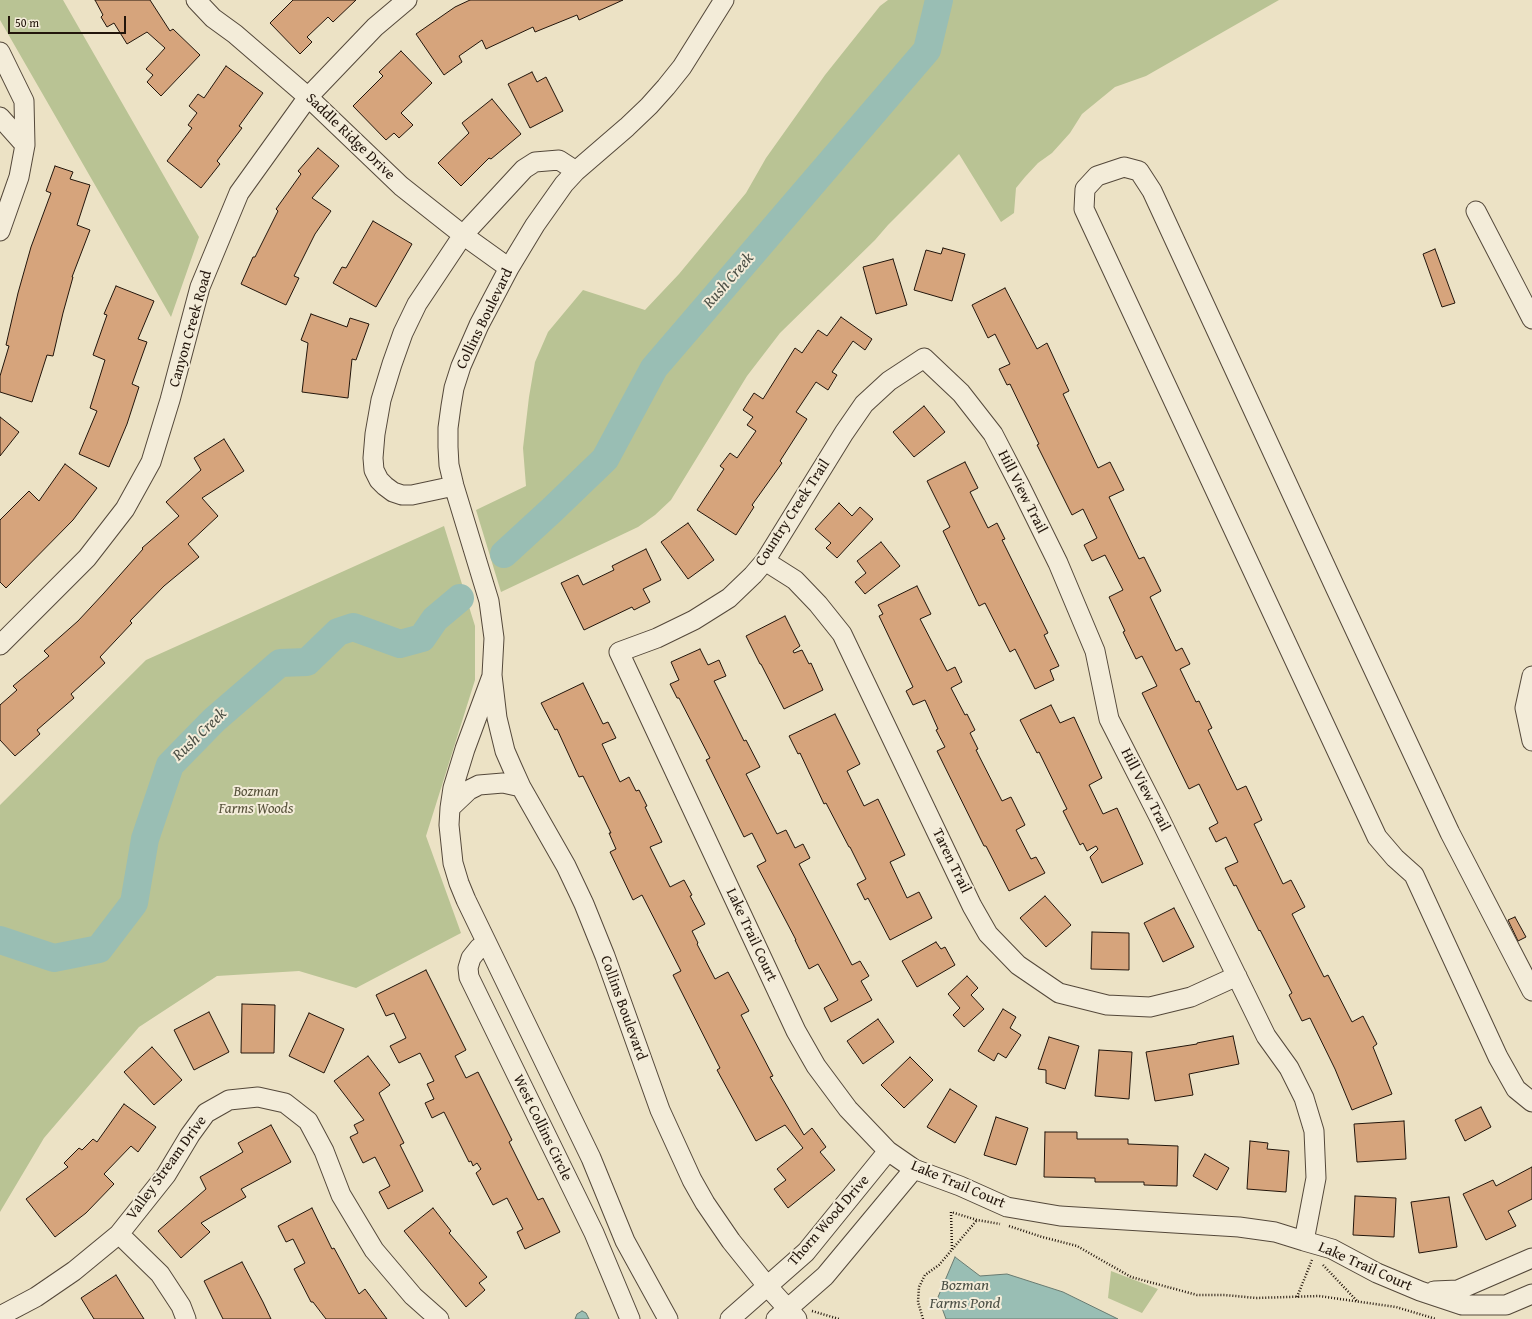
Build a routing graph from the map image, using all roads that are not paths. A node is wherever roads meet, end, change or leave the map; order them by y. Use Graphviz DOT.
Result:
graph roads {
  1 [pos="196,0"];
  2 [pos="407,0"];
  3 [pos="724,0"];
  4 [pos="0,52"];
  5 [pos="308,96"];
  6 [pos="0,118"];
  7 [pos="25,145"];
  8 [pos="576,171"];
  9 [pos="1476,211"];
  10 [pos="0,231"];
  11 [pos="463,235"];
  12 [pos="509,268"];
  13 [pos="1532,319"];
  14 [pos="924,358"];
  15 [pos="454,486"];
  16 [pos="764,561"];
  17 [pos="0,645"];
  18 [pos="619,652"];
  19 [pos="492,675"];
  20 [pos="1532,676"];
  21 [pos="1532,741"];
  22 [pos="521,787"];
  23 [pos="450,808"];
  24 [pos="486,943"];
  25 [pos="1237,976"];
  26 [pos="1532,991"];
  27 [pos="1532,1102"];
  28 [pos="888,1151"];
  29 [pos="914,1169"];
  30 [pos="118,1234"];
  31 [pos="1309,1248"];
  32 [pos="1532,1258"];
  33 [pos="768,1287"];
  34 [pos="1420,1291"];
  35 [pos="1532,1294"];
  36 [pos="792,1314"];
  37 [pos="0,1316"];
  38 [pos="186,1319"];
  39 [pos="439,1319"];
  40 [pos="630,1319"];
  41 [pos="668,1319"];
  42 [pos="730,1319"];
  1 -- 5 [label="street, Saddle Ridge Drive"];
  2 -- 5 [label="street, Canyon Creek Road"];
  3 -- 8 [label="street, Collins Boulevard"];
  4 -- 7 [label="street"];
  5 -- 11 [label="street, Saddle Ridge Drive"];
  5 -- 17 [label="street, Canyon Creek Road"];
  6 -- 7 [label="street"];
  7 -- 10 [label="street"];
  8 -- 11 [label="street"];
  8 -- 12 [label="street, Collins Boulevard"];
  9 -- 13 [label="street"];
  11 -- 12 [label="street, Saddle Ridge Drive"];
  11 -- 15 [label="street"];
  12 -- 15 [label="street, Collins Boulevard"];
  14 -- 16 [label="street, Country Creek Trail"];
  14 -- 25 [label="street, Hill View Trail"];
  15 -- 19 [label="street, Collins Boulevard"];
  16 -- 18 [label="street, Country Creek Trail"];
  16 -- 25 [label="street, Taren Trail"];
  18 -- 28 [label="street, Lake Trail Court"];
  19 -- 22 [label="street, Collins Boulevard"];
  19 -- 23 [label="street, Collins Boulevard"];
  20 -- 21 [label="street"];
  22 -- 23 [label="street"];
  22 -- 33 [label="street, Collins Boulevard"];
  23 -- 24 [label="street, Collins Boulevard"];
  24 -- 40 [label="street, West Collins Circle"];
  24 -- 41 [label="street, Collins Boulevard"];
  25 -- 31 [label="street, Hill View Trail"];
  26 -- 27 [label="street"];
  28 -- 29 [label="street, Lake Trail Court"];
  28 -- 33 [label="street, Thorn Wood Drive"];
  29 -- 31 [label="street, Lake Trail Court"];
  29 -- 36 [label="street, Thorn Wood Drive"];
  30 -- 37 [label="street, Valley Stream Drive"];
  30 -- 38 [label="street"];
  30 -- 39 [label="street, Valley Stream Drive"];
  31 -- 34 [label="street, Lake Trail Court"];
  32 -- 34 [label="street, Lake Trail Court"];
  33 -- 36 [label="street, Collins Boulevard"];
  33 -- 42 [label="street, Thorn Wood Drive"];
  34 -- 35 [label="street, Lake Trail Court"];
}
